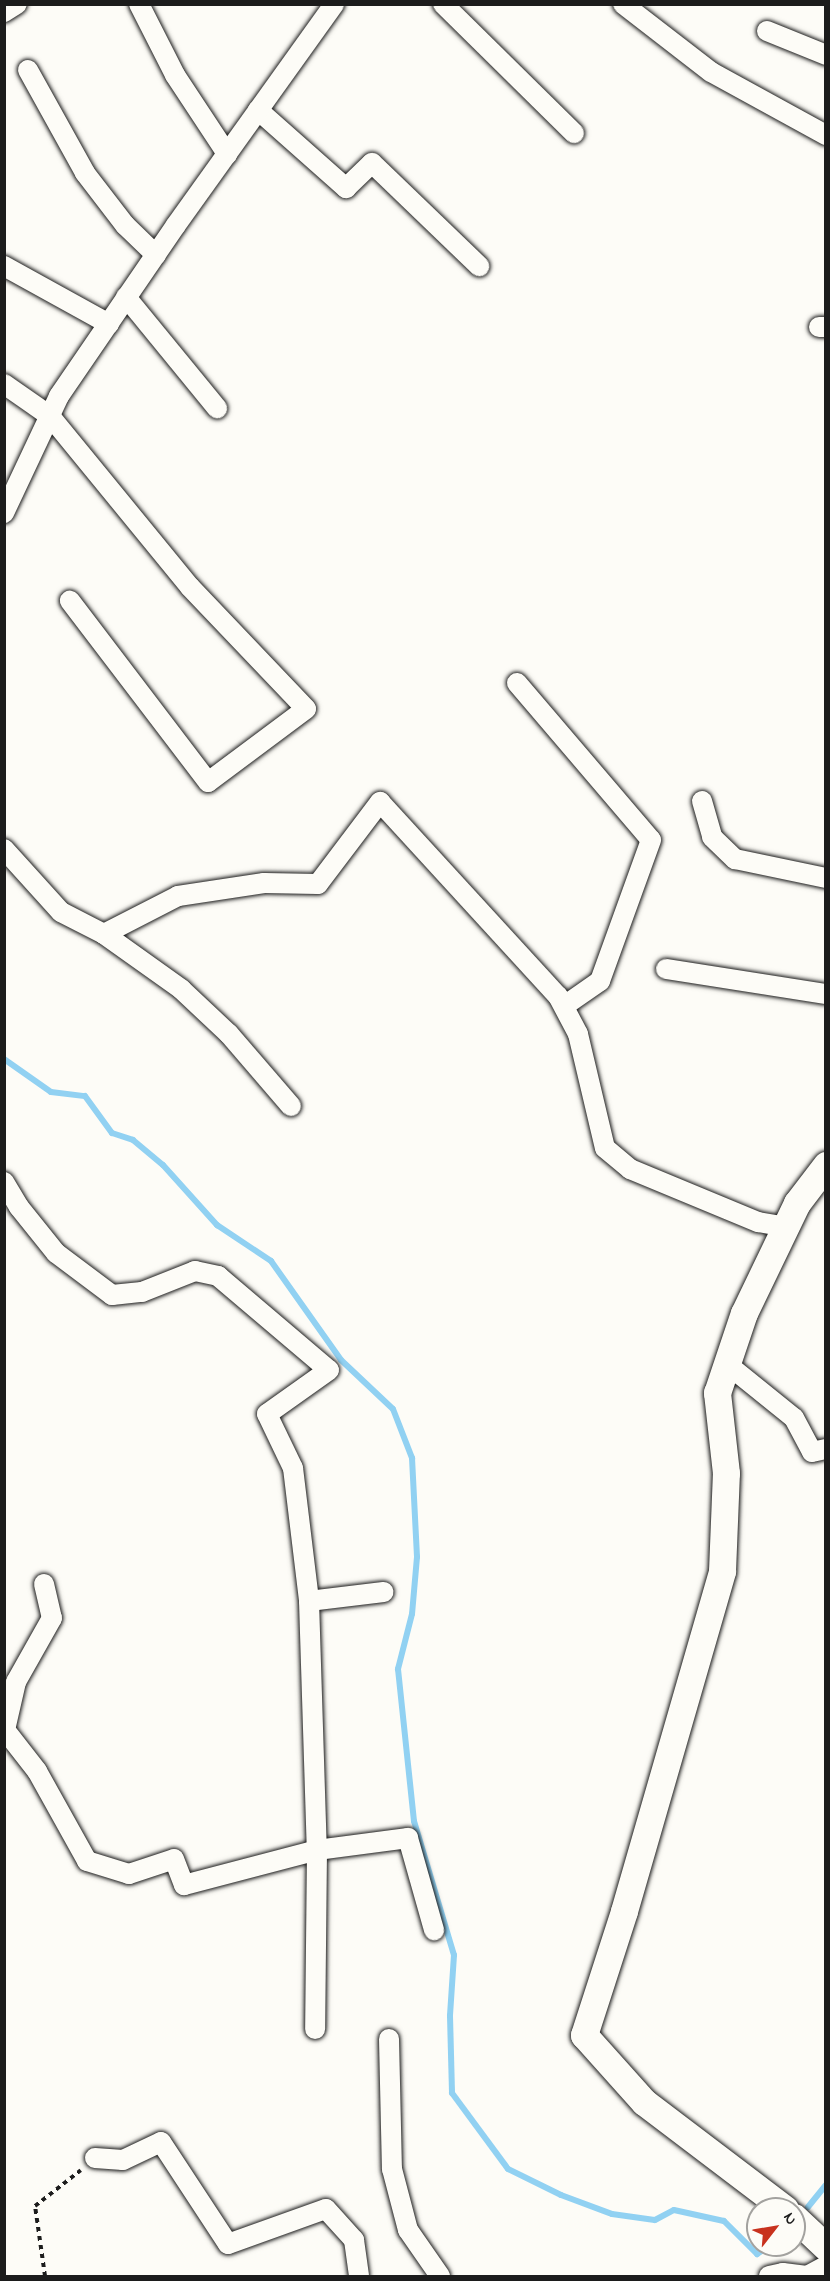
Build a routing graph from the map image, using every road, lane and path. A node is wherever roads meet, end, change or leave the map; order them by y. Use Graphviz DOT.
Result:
graph roads {
  1 [pos="17,4"];
  2 [pos="139,4"];
  3 [pos="334,4"];
  4 [pos="443,4"];
  5 [pos="623,4"];
  6 [pos="4,12"];
  7 [pos="767,31"];
  8 [pos="825,55"];
  9 [pos="28,70"];
  10 [pos="258,110"];
  11 [pos="574,134"];
  12 [pos="825,135"];
  13 [pos="227,154"];
  14 [pos="156,255"];
  15 [pos="4,266"];
  16 [pos="479,266"];
  17 [pos="126,297"];
  18 [pos="109,324"];
  19 [pos="4,384"];
  20 [pos="217,408"];
  21 [pos="50,416"];
  22 [pos="4,513"];
  23 [pos="70,601"];
  24 [pos="517,683"];
  25 [pos="702,801"];
  26 [pos="4,849"];
  27 [pos="825,878"];
  28 [pos="104,934"];
  29 [pos="666,969"];
  30 [pos="825,994"];
  31 [pos="564,1006"];
  32 [pos="291,1106"];
  33 [pos="825,1166"];
  34 [pos="4,1182"];
  35 [pos="785,1227"];
  36 [pos="727,1364"];
  37 [pos="825,1449"];
  38 [pos="44,1584"];
  39 [pos="383,1592"];
  40 [pos="309,1601"];
  41 [pos="317,1850"];
  42 [pos="434,1930"];
  43 [pos="315,2029"];
  44 [pos="389,2039"];
  45 [pos="95,2158"];
  46 [pos="769,2197"];
  47 [pos="806,2229"];
  48 [pos="825,2247"];
  49 [pos="825,2266"];
  50 [pos="45,2277"];
  51 [pos="359,2277"];
  52 [pos="440,2277"];
  53 [pos="769,2277"];
  1 -- 6 [label="street"];
  2 -- 13 [label="street"];
  3 -- 10 [label="street"];
  4 -- 11 [label="street"];
  5 -- 12 [label="street"];
  7 -- 8 [label="street"];
  9 -- 14 [label="street"];
  10 -- 13 [label="street"];
  10 -- 16 [label="street"];
  13 -- 14 [label="street"];
  14 -- 17 [label="street"];
  15 -- 18 [label="street"];
  17 -- 18 [label="street"];
  17 -- 20 [label="street"];
  18 -- 21 [label="street"];
  19 -- 21 [label="street"];
  21 -- 22 [label="street"];
  21 -- 23 [label="street"];
  24 -- 31 [label="street"];
  25 -- 27 [label="street"];
  26 -- 28 [label="street"];
  28 -- 31 [label="street"];
  28 -- 32 [label="street"];
  29 -- 30 [label="street"];
  31 -- 35 [label="street"];
  33 -- 35 [label="street"];
  34 -- 40 [label="street"];
  35 -- 36 [label="street"];
  36 -- 37 [label="street"];
  36 -- 46 [label="street"];
  38 -- 41 [label="street"];
  39 -- 40 [label="street"];
  40 -- 41 [label="street"];
  41 -- 42 [label="street"];
  41 -- 43 [label="street"];
  44 -- 52 [label="street"];
  45 -- 50 [label="path"];
  45 -- 51 [label="street"];
  47 -- 48 [label="street"];
  49 -- 53 [label="street"];
}
